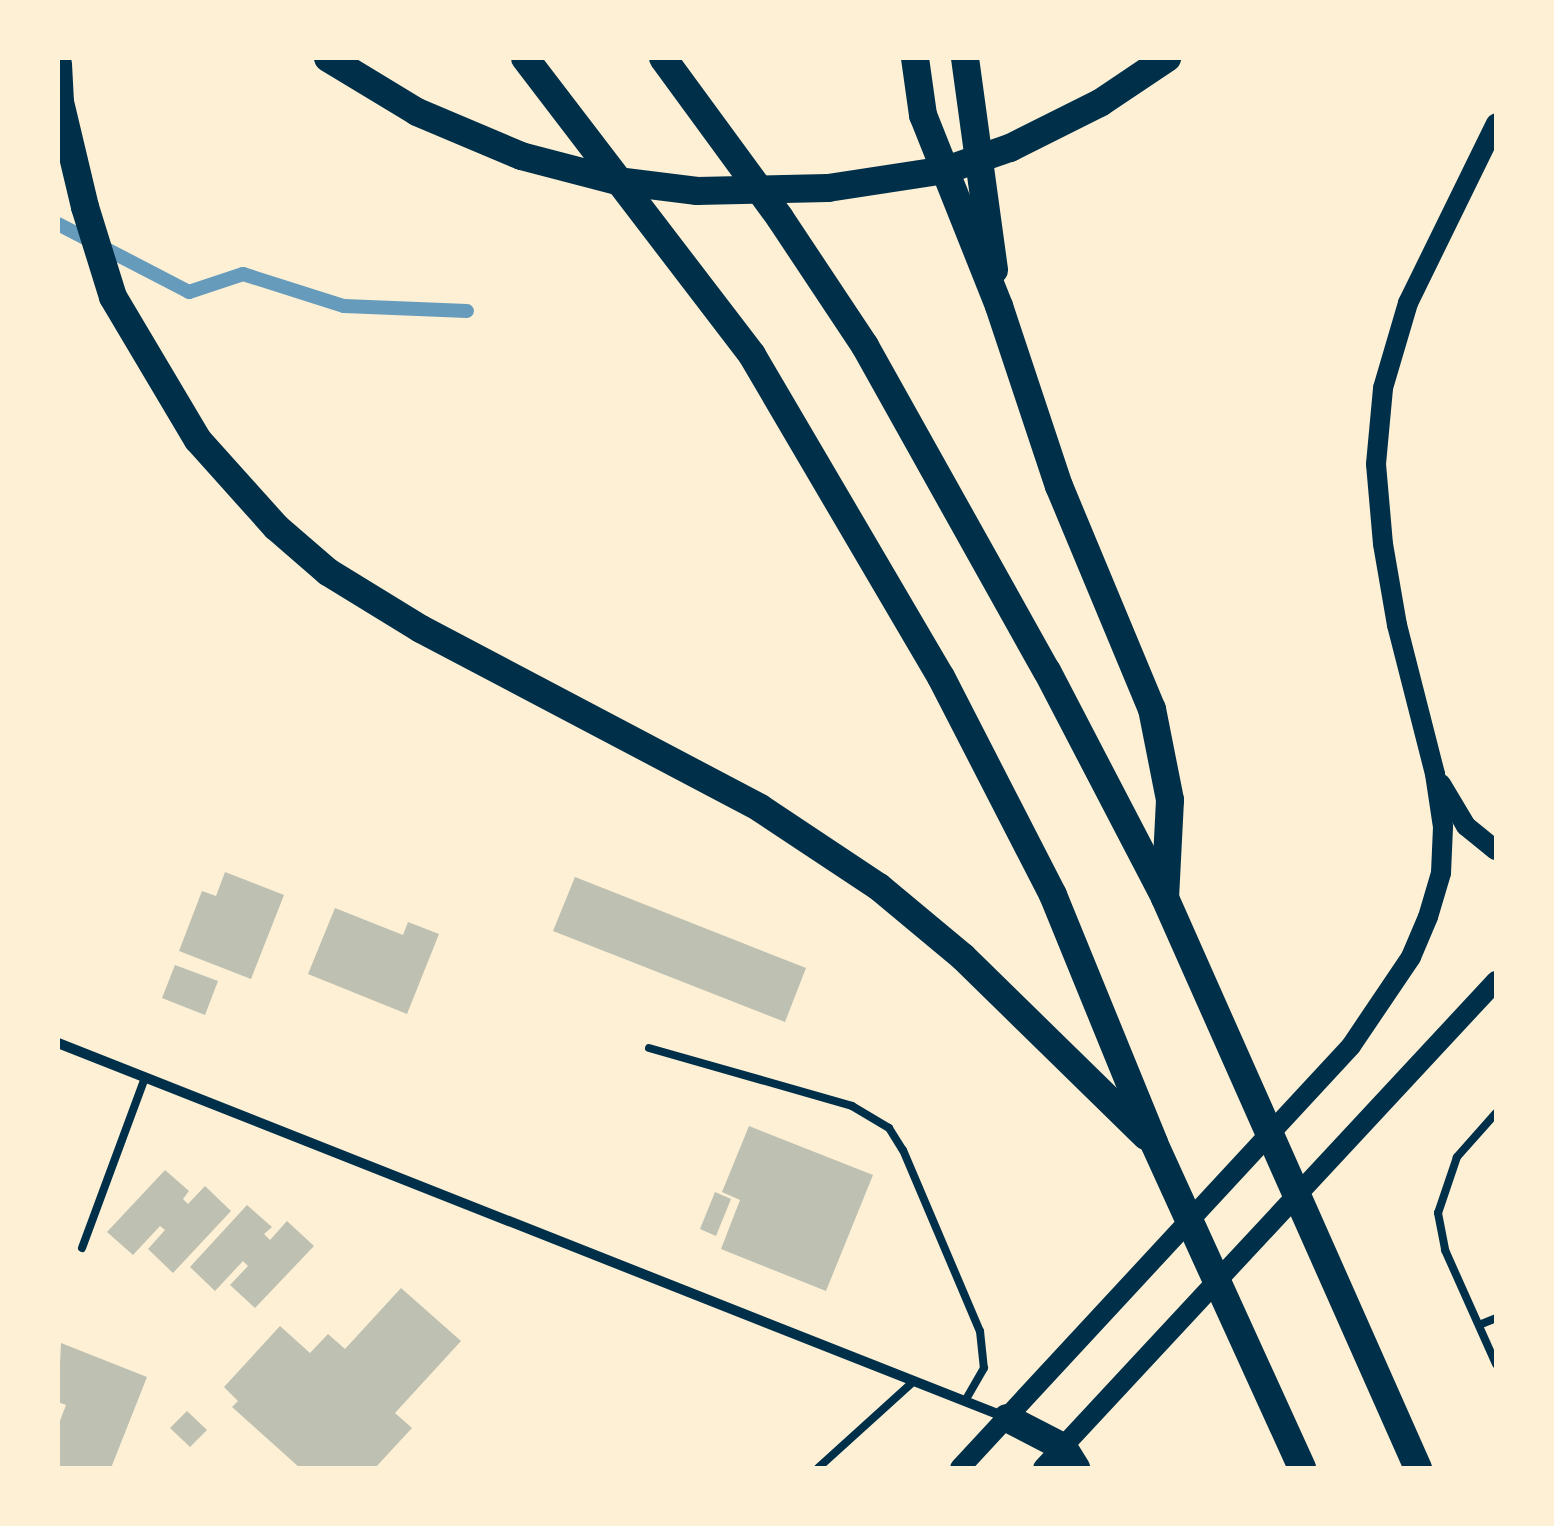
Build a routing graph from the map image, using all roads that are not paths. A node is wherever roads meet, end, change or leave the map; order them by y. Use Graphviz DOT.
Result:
graph roads {
  1 [pos="328,58"];
  2 [pos="526,58"];
  3 [pos="663,58"];
  4 [pos="915,58"];
  5 [pos="965,58"];
  6 [pos="1167,58"];
  7 [pos="58,64"];
  8 [pos="1496,123"];
  9 [pos="1000,306"];
  10 [pos="1436,774"];
  11 [pos="1496,850"];
  12 [pos="1165,898"];
  13 [pos="1496,981"];
  14 [pos="58,1043"];
  15 [pos="649,1048"];
  16 [pos="145,1078"];
  17 [pos="1496,1113"];
  18 [pos="1154,1143"];
  19 [pos="82,1248"];
  20 [pos="1496,1318"];
  21 [pos="1479,1324"];
  22 [pos="1496,1364"];
  23 [pos="915,1380"];
  24 [pos="965,1400"];
  25 [pos="1006,1418"];
  26 [pos="1070,1458"];
  27 [pos="818,1468"];
  28 [pos="960,1468"];
  29 [pos="1043,1468"];
  30 [pos="1302,1468"];
  31 [pos="1418,1468"];
  1 -- 6 [label="highway"];
  2 -- 18 [label="highway"];
  3 -- 12 [label="highway"];
  4 -- 9 [label="highway"];
  5 -- 9 [label="highway"];
  7 -- 18 [label="highway"];
  8 -- 10 [label="main road"];
  9 -- 12 [label="highway"];
  10 -- 11 [label="main road"];
  10 -- 25 [label="main road"];
  12 -- 31 [label="highway"];
  13 -- 26 [label="main road"];
  14 -- 16 [label="street"];
  15 -- 24 [label="lane"];
  16 -- 19 [label="lane"];
  16 -- 23 [label="street"];
  17 -- 21 [label="lane"];
  18 -- 30 [label="highway"];
  20 -- 21 [label="lane"];
  21 -- 22 [label="lane"];
  23 -- 24 [label="street"];
  23 -- 27 [label="lane"];
  24 -- 25 [label="street"];
  25 -- 26 [label="highway"];
  25 -- 28 [label="main road"];
  26 -- 29 [label="main road"];
}
